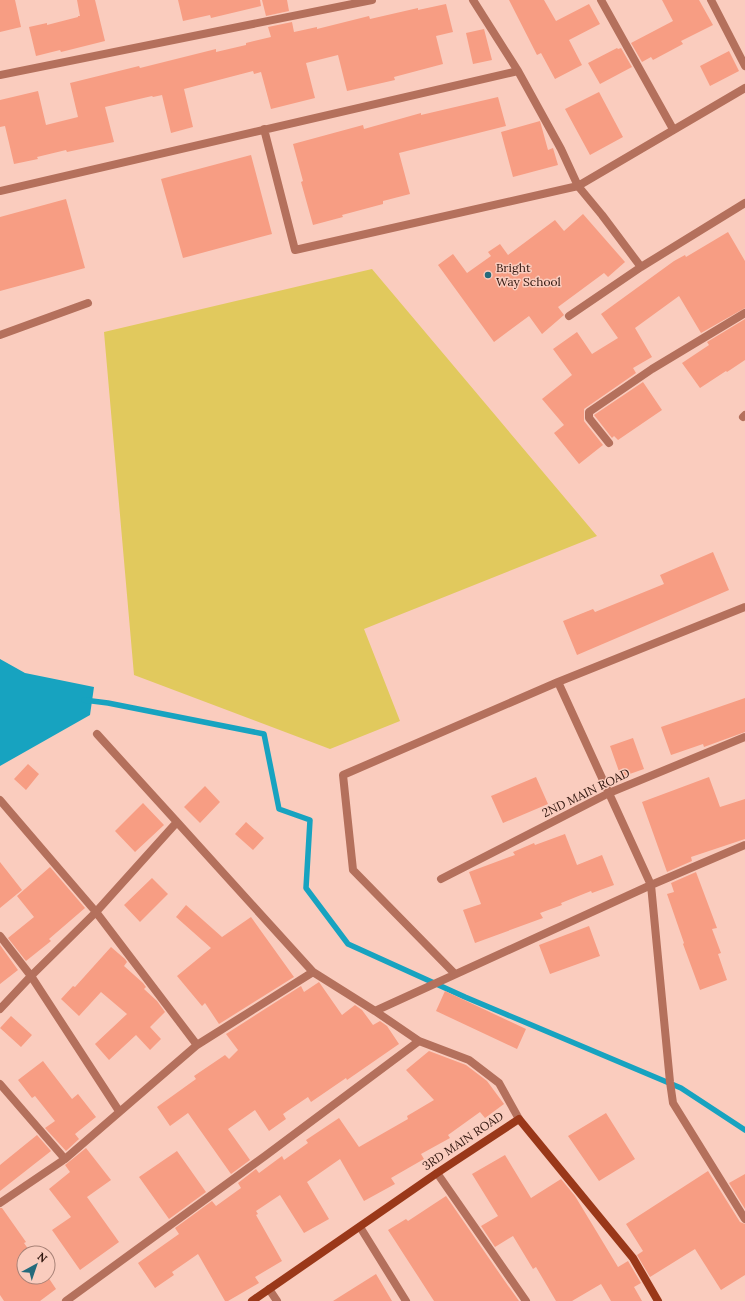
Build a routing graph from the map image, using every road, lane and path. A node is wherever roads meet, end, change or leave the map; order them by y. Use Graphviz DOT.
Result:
graph roads {
  1 [pos="372,0"];
  2 [pos="473,0"];
  3 [pos="601,0"];
  4 [pos="711,0"];
  5 [pos="745,66"];
  6 [pos="518,71"];
  7 [pos="0,76"];
  8 [pos="745,88"];
  9 [pos="264,129"];
  10 [pos="673,129"];
  11 [pos="578,186"];
  12 [pos="0,191"];
  13 [pos="745,203"];
  14 [pos="641,267"];
  15 [pos="88,303"];
  16 [pos="745,313"];
  17 [pos="569,316"];
  18 [pos="0,335"];
  19 [pos="609,443"];
  20 [pos="745,607"];
  21 [pos="558,682"];
  22 [pos="97,734"];
  23 [pos="745,737"];
  24 [pos="609,793"];
  25 [pos="0,800"];
  26 [pos="177,822"];
  27 [pos="744,846"];
  28 [pos="441,879"];
  29 [pos="651,885"];
  30 [pos="96,912"];
  31 [pos="0,936"];
  32 [pos="313,972"];
  33 [pos="455,974"];
  34 [pos="31,976"];
  35 [pos="0,1009"];
  36 [pos="375,1011"];
  37 [pos="419,1041"];
  38 [pos="197,1045"];
  39 [pos="0,1084"];
  40 [pos="119,1111"];
  41 [pos="519,1119"];
  42 [pos="65,1159"];
  43 [pos="437,1173"];
  44 [pos="0,1203"];
  45 [pos="745,1219"];
  46 [pos="360,1227"];
  47 [pos="269,1289"];
  48 [pos="66,1301"];
  49 [pos="252,1301"];
  50 [pos="277,1301"];
  51 [pos="406,1301"];
  52 [pos="526,1301"];
  53 [pos="658,1301"];
  1 -- 7 [label="street"];
  2 -- 6 [label="street"];
  3 -- 10 [label="street"];
  4 -- 5 [label="street"];
  6 -- 9 [label="street"];
  6 -- 11 [label="street"];
  8 -- 10 [label="street"];
  9 -- 11 [label="street"];
  9 -- 12 [label="street"];
  10 -- 11 [label="street"];
  11 -- 14 [label="street"];
  13 -- 14 [label="street"];
  14 -- 17 [label="street"];
  15 -- 18 [label="street"];
  16 -- 19 [label="street"];
  20 -- 21 [label="street"];
  21 -- 24 [label="street"];
  21 -- 33 [label="street"];
  22 -- 26 [label="street"];
  23 -- 24 [label="street, 2ND MAIN ROAD"];
  24 -- 28 [label="street, 2ND MAIN ROAD"];
  24 -- 29 [label="street"];
  25 -- 30 [label="street"];
  26 -- 30 [label="street"];
  26 -- 32 [label="street"];
  27 -- 29 [label="street"];
  29 -- 33 [label="street"];
  29 -- 45 [label="street"];
  30 -- 34 [label="street"];
  30 -- 38 [label="street"];
  31 -- 34 [label="street"];
  32 -- 36 [label="street"];
  32 -- 38 [label="street"];
  33 -- 36 [label="street"];
  34 -- 35 [label="street"];
  34 -- 40 [label="street"];
  36 -- 37 [label="street"];
  37 -- 41 [label="street"];
  37 -- 48 [label="street"];
  38 -- 40 [label="street"];
  39 -- 42 [label="street"];
  40 -- 42 [label="street"];
  41 -- 43 [label="street, 3RD MAIN ROAD"];
  41 -- 53 [label="street, 3RD MAIN ROAD"];
  42 -- 44 [label="street"];
  43 -- 46 [label="street, 3RD MAIN ROAD"];
  43 -- 52 [label="street"];
  46 -- 47 [label="street, 3RD MAIN ROAD"];
  46 -- 51 [label="street"];
  47 -- 49 [label="street, 3RD MAIN ROAD"];
  47 -- 50 [label="street"];
}
